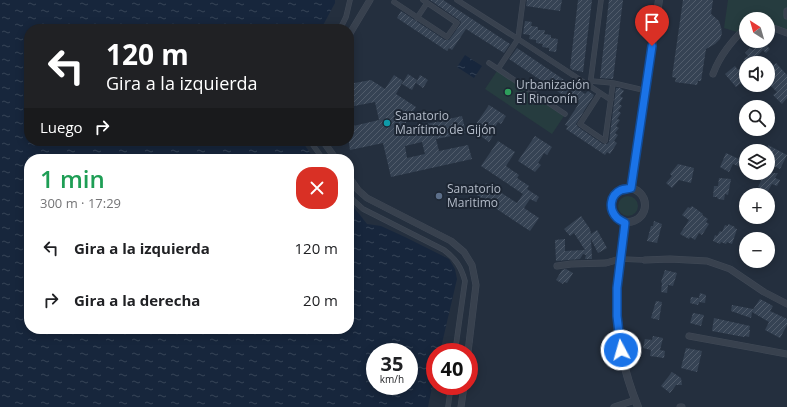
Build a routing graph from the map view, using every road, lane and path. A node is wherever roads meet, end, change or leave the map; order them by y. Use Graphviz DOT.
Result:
graph roads {
  1 [pos="350,0"];
  2 [pos="370,0"];
  3 [pos="457,0"];
  4 [pos="523,0"];
  5 [pos="601,0"];
  6 [pos="659,0"];
  7 [pos="425,1"];
  8 [pos="394,2"];
  9 [pos="787,11"];
  10 [pos="787,16"];
  11 [pos="417,18"];
  12 [pos="342,24"];
  13 [pos="354,27"];
  14 [pos="775,29"];
  15 [pos="787,33"];
  16 [pos="739,34"];
  17 [pos="518,39"];
  18 [pos="489,63"];
  19 [pos="498,69"];
  20 [pos="713,74"];
  21 [pos="591,81"];
  22 [pos="613,84"];
  23 [pos="590,86"];
  24 [pos="639,89"];
  25 [pos="600,93"];
  26 [pos="611,100"];
  27 [pos="565,114"];
  28 [pos="354,184"];
  29 [pos="631,188"];
  30 [pos="354,201"];
  31 [pos="625,223"];
  32 [pos="620,259"];
  33 [pos="645,260"];
  34 [pos="557,266"];
  35 [pos="787,304"];
  36 [pos="689,336"];
  37 [pos="456,343"];
  38 [pos="469,343"];
  39 [pos="787,354"];
  40 [pos="449,395"];
  41 [pos="463,395"];
  42 [pos="635,400"];
  43 [pos="448,407"];
  44 [pos="461,407"];
  45 [pos="614,407"];
  46 [pos="638,407"];
  1 -- 12 [label="street"];
  2 -- 13 [label="street"];
  3 -- 17 [label="street"];
  4 -- 17 [label="street"];
  5 -- 21 [label="street"];
  6 -- 29 [label="street"];
  7 -- 11 [label="street"];
  7 -- 11 [label="street"];
  8 -- 11 [label="street"];
  9 -- 10 [label="street"];
  14 -- 15 [label="street"];
  16 -- 20 [label="street"];
  17 -- 19 [label="street"];
  17 -- 23 [label="street"];
  18 -- 19 [label="street"];
  19 -- 27 [label="street"];
  21 -- 22 [label="street"];
  21 -- 23 [label="street"];
  22 -- 24 [label="street"];
  22 -- 26 [label="street"];
  23 -- 25 [label="street"];
  25 -- 26 [label="street"];
  25 -- 26 [label="street"];
  28 -- 38 [label="street"];
  29 -- 31 [label="street"];
  29 -- 31 [label="street"];
  30 -- 37 [label="street"];
  31 -- 32 [label="street"];
  32 -- 33 [label="street"];
  32 -- 34 [label="street"];
  32 -- 42 [label="street"];
  33 -- 35 [label="street"];
  36 -- 39 [label="street"];
  40 -- 43 [label="street"];
  41 -- 44 [label="street"];
  42 -- 45 [label="street"];
  42 -- 46 [label="street"];
}
